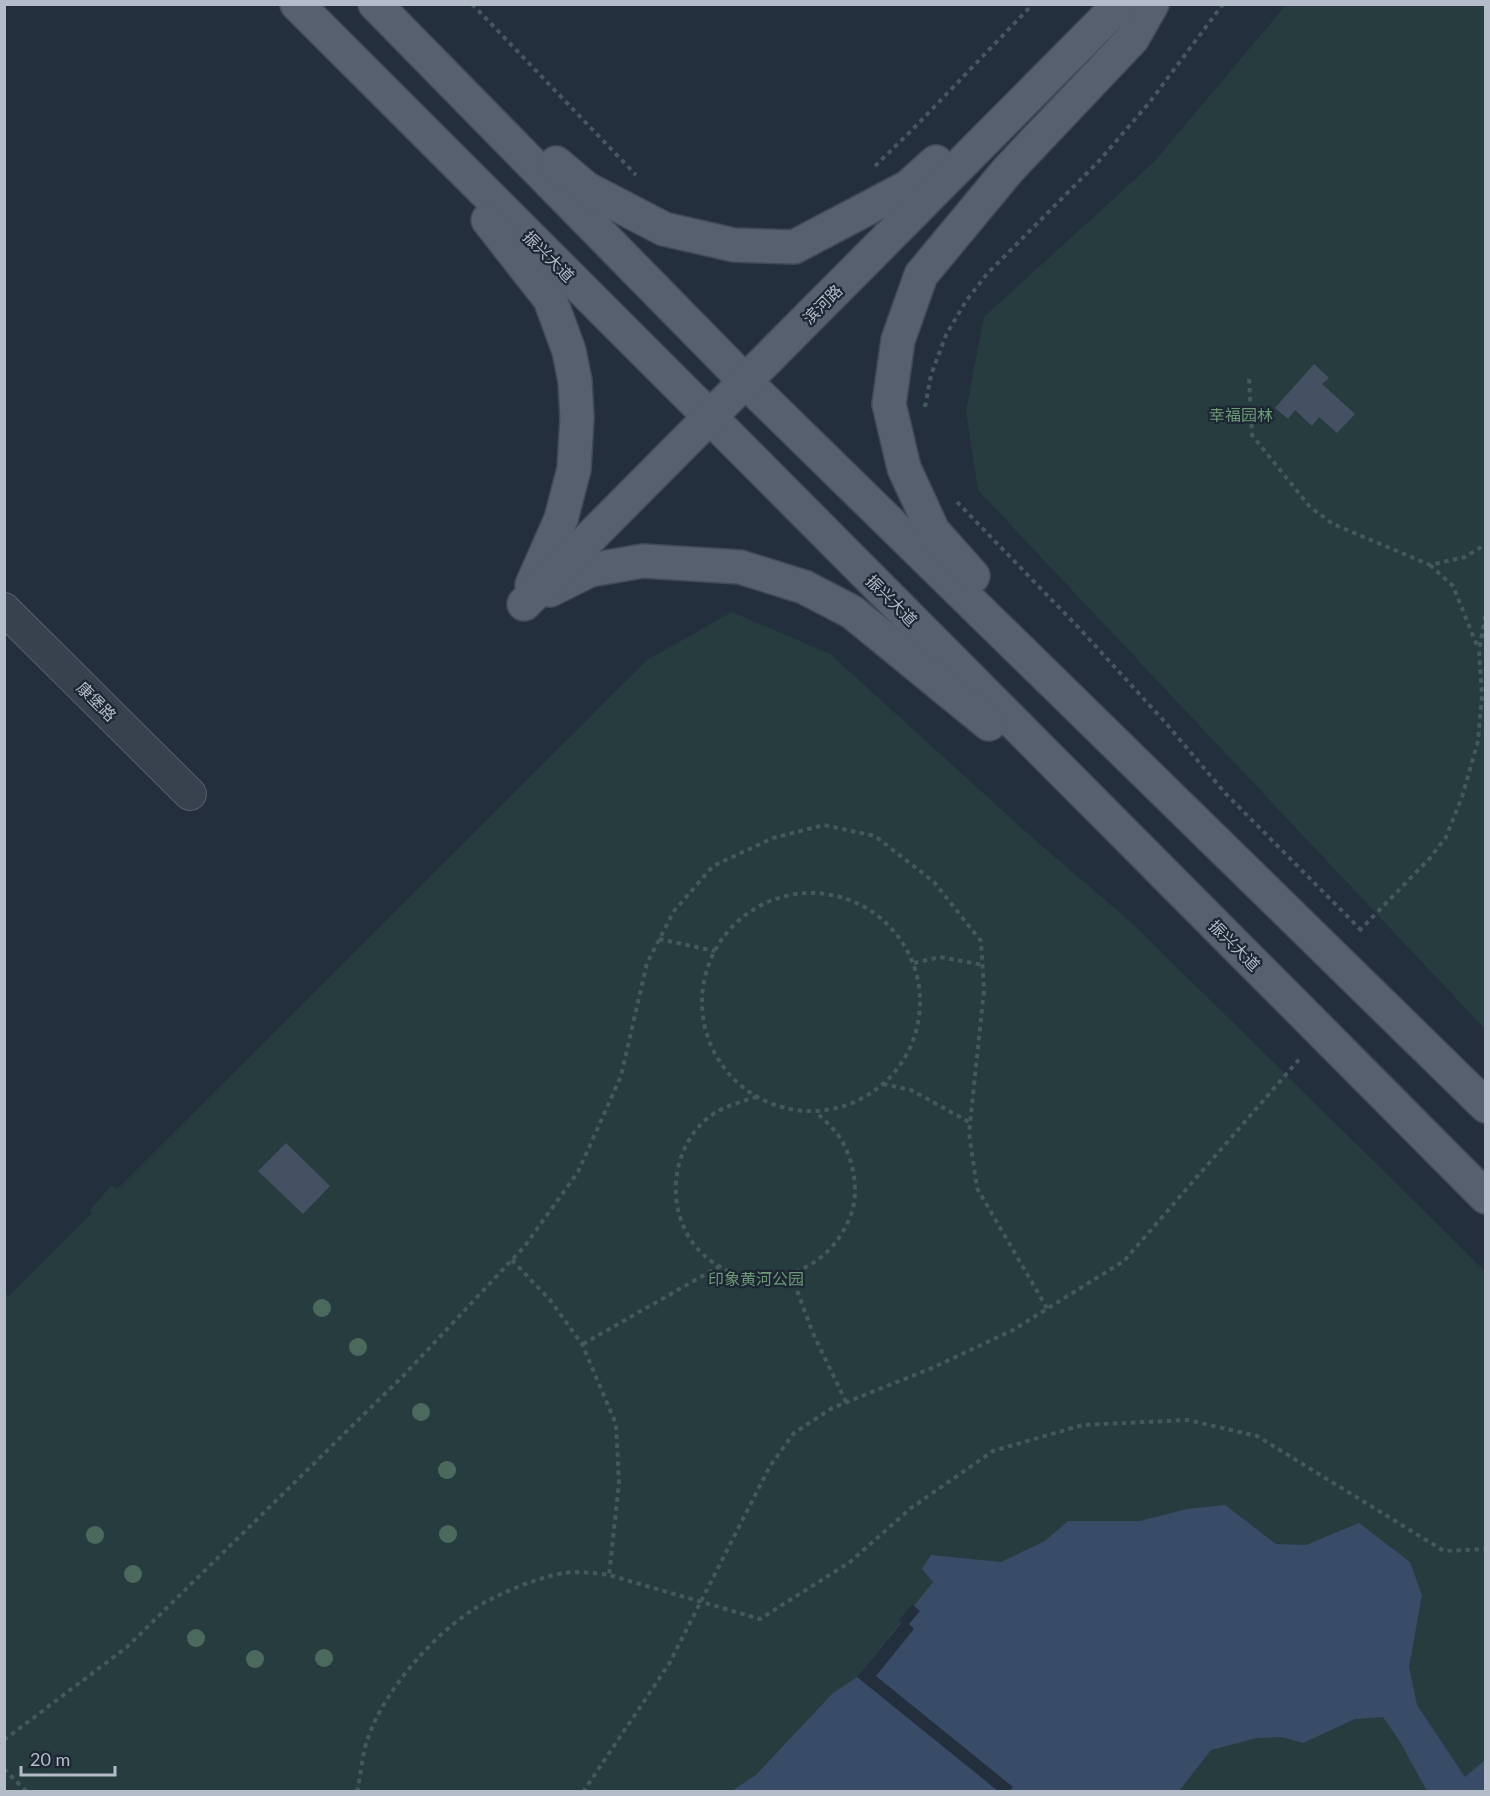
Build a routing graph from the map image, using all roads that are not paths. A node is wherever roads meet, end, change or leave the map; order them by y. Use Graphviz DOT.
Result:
graph roads {
  1 [pos="297,4"];
  2 [pos="375,4"];
  3 [pos="1111,4"];
  4 [pos="1120,4"];
  5 [pos="1152,4"];
  6 [pos="435,66"];
  7 [pos="396,104"];
  8 [pos="745,381"];
  9 [pos="710,417"];
  10 [pos="524,604"];
  11 [pos="4,609"];
  12 [pos="1138,765"];
  13 [pos="190,794"];
  14 [pos="1136,845"];
  15 [pos="1485,1106"];
  16 [pos="1485,1197"];
  1 -- 7 [label="main road, 振兴大道"];
  2 -- 6 [label="main road"];
  3 -- 6 [label="main road"];
  4 -- 8 [label="main road, 滨河路"];
  5 -- 12 [label="main road"];
  6 -- 8 [label="main road"];
  7 -- 9 [label="main road, 振兴大道"];
  7 -- 10 [label="main road"];
  8 -- 9 [label="main road, 滨河路"];
  8 -- 12 [label="main road"];
  9 -- 10 [label="main road, 滨河路"];
  9 -- 14 [label="main road, 振兴大道"];
  10 -- 14 [label="main road"];
  11 -- 13 [label="street, 康堡路"];
  12 -- 15 [label="main road"];
  14 -- 16 [label="main road, 振兴大道"];
}
